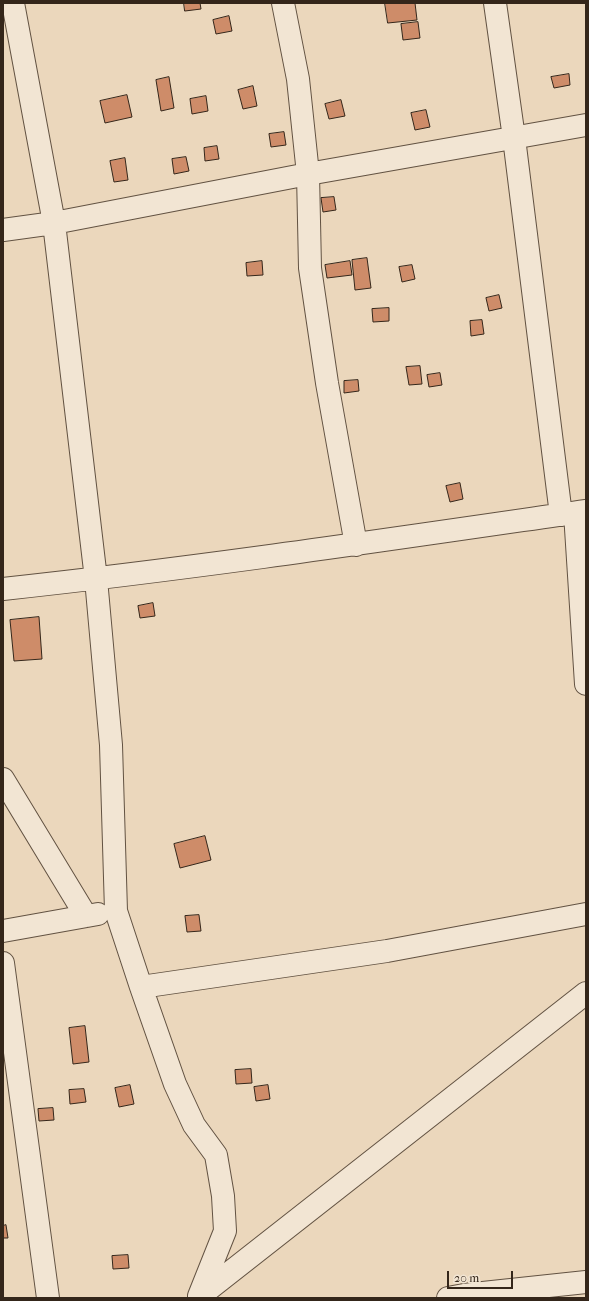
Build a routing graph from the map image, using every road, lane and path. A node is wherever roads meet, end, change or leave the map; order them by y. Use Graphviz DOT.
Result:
graph roads {
  1 [pos="13,3"];
  2 [pos="283,3"];
  3 [pos="495,3"];
  4 [pos="586,125"];
  5 [pos="514,138"];
  6 [pos="308,174"];
  7 [pos="54,222"];
  8 [pos="3,230"];
  9 [pos="574,513"];
  10 [pos="356,545"];
  11 [pos="96,579"];
  12 [pos="3,589"];
  13 [pos="586,684"];
  14 [pos="3,780"];
  15 [pos="116,911"];
  16 [pos="586,914"];
  17 [pos="86,916"];
  18 [pos="3,931"];
  19 [pos="3,963"];
  20 [pos="140,987"];
  21 [pos="586,993"];
  22 [pos="586,1282"];
  23 [pos="199,1297"];
  24 [pos="48,1298"];
  25 [pos="448,1298"];
  1 -- 7 [label="street"];
  2 -- 6 [label="street"];
  3 -- 5 [label="street"];
  4 -- 5 [label="street"];
  5 -- 6 [label="street"];
  5 -- 9 [label="street"];
  6 -- 7 [label="street"];
  6 -- 10 [label="street"];
  7 -- 8 [label="street"];
  7 -- 11 [label="street"];
  9 -- 10 [label="street"];
  9 -- 13 [label="street"];
  10 -- 11 [label="street"];
  11 -- 12 [label="street"];
  11 -- 15 [label="street"];
  14 -- 17 [label="street"];
  15 -- 17 [label="street"];
  15 -- 20 [label="street"];
  16 -- 20 [label="street"];
  17 -- 18 [label="street"];
  19 -- 24 [label="street"];
  20 -- 23 [label="street"];
  21 -- 23 [label="street"];
  22 -- 25 [label="street"];
}
